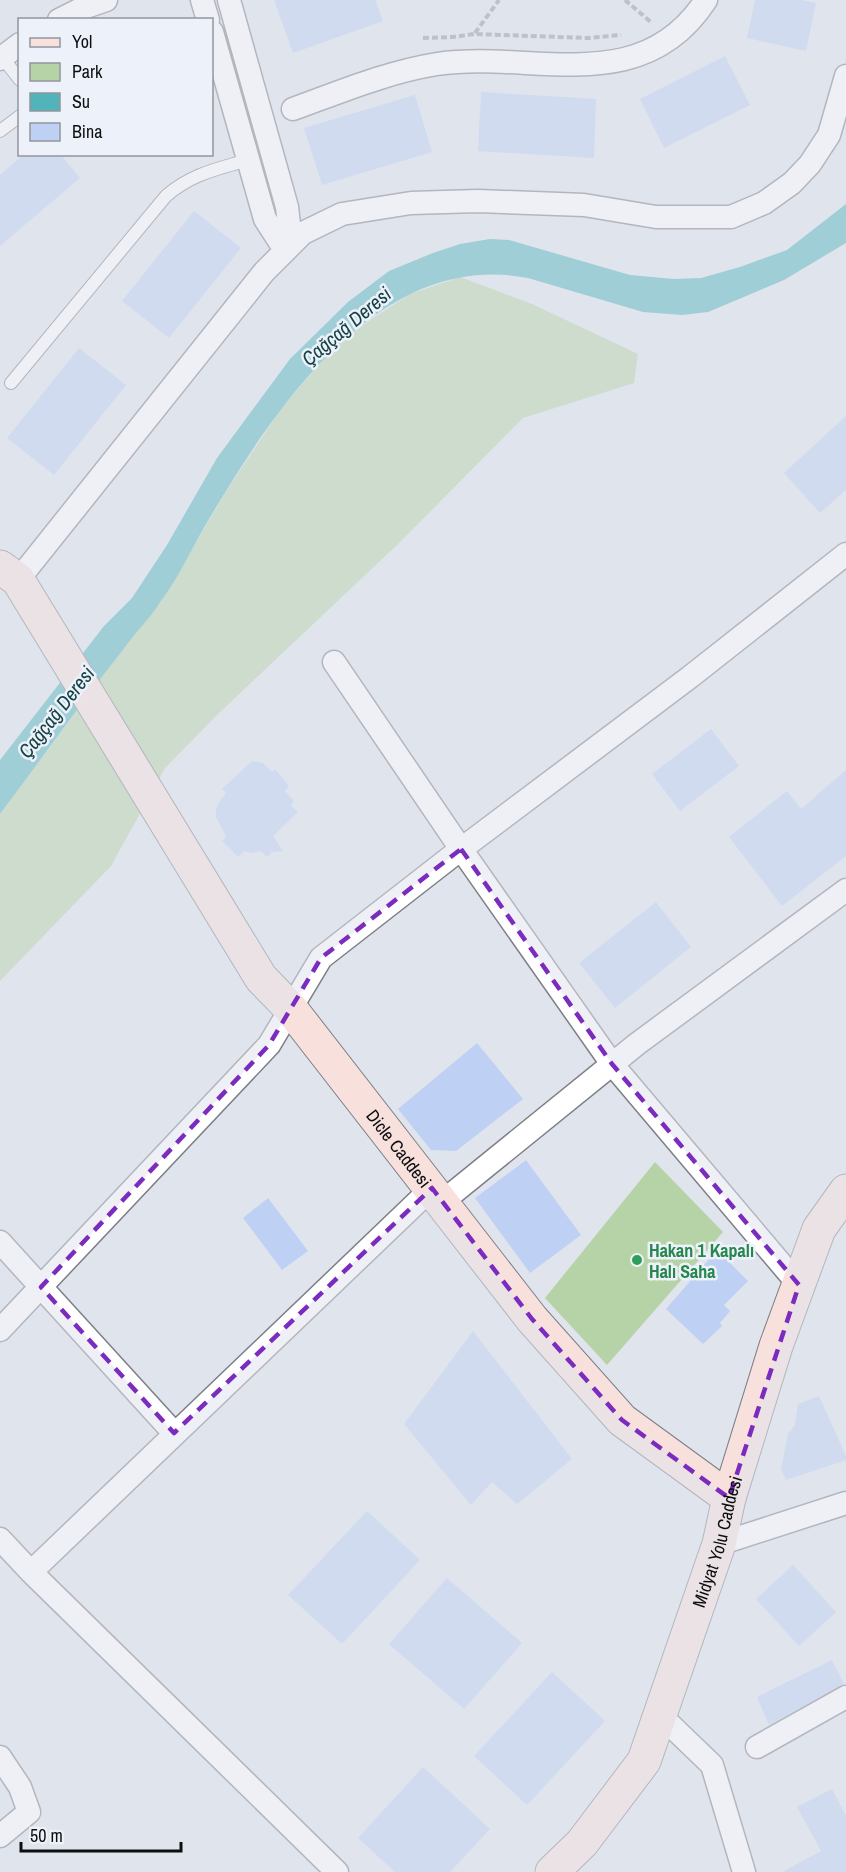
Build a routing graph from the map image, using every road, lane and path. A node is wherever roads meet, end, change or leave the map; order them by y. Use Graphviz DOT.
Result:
graph roads {
  1 [pos="106,0"];
  2 [pos="202,0"];
  3 [pos="229,0"];
  4 [pos="499,0"];
  5 [pos="626,0"];
  6 [pos="706,0"];
  7 [pos="63,18"];
  8 [pos="207,18"];
  9 [pos="659,19"];
  10 [pos="652,23"];
  11 [pos="646,26"];
  12 [pos="474,34"];
  13 [pos="624,34"];
  14 [pos="213,36"];
  15 [pos="423,38"];
  16 [pos="18,45"];
  17 [pos="1,58"];
  18 [pos="846,76"];
  19 [pos="18,78"];
  20 [pos="293,109"];
  21 [pos="18,118"];
  22 [pos="0,131"];
  23 [pos="248,160"];
  24 [pos="285,250"];
  25 [pos="10,383"];
  26 [pos="846,554"];
  27 [pos="9,574"];
  28 [pos="334,662"];
  29 [pos="460,849"];
  30 [pos="846,891"];
  31 [pos="291,1009"];
  32 [pos="612,1064"];
  33 [pos="846,1191"];
  34 [pos="437,1195"];
  35 [pos="0,1242"];
  36 [pos="798,1285"];
  37 [pos="41,1287"];
  38 [pos="0,1330"];
  39 [pos="174,1434"];
  40 [pos="729,1498"];
  41 [pos="846,1503"];
  42 [pos="0,1539"];
  43 [pos="720,1544"];
  44 [pos="31,1572"];
  45 [pos="846,1697"];
  46 [pos="660,1715"];
  47 [pos="757,1747"];
  48 [pos="0,1757"];
  49 [pos="0,1836"];
  50 [pos="337,1872"];
  51 [pos="552,1872"];
  52 [pos="744,1872"];
  1 -- 7 [label="street"];
  2 -- 8 [label="street"];
  3 -- 24 [label="street"];
  4 -- 12 [label="path"];
  5 -- 10 [label="path"];
  6 -- 20 [label="street"];
  9 -- 10 [label="path"];
  10 -- 11 [label="path"];
  12 -- 13 [label="path"];
  12 -- 15 [label="path"];
  14 -- 23 [label="street"];
  16 -- 17 [label="street"];
  17 -- 19 [label="lane"];
  18 -- 24 [label="street"];
  21 -- 22 [label="lane"];
  23 -- 24 [label="street"];
  23 -- 25 [label="lane"];
  24 -- 27 [label="street"];
  26 -- 29 [label="street"];
  27 -- 31 [label="street, Dicle Caddesi"];
  28 -- 29 [label="street"];
  29 -- 31 [label="street"];
  29 -- 32 [label="street"];
  30 -- 32 [label="street"];
  31 -- 34 [label="street, Dicle Caddesi"];
  31 -- 37 [label="street"];
  32 -- 34 [label="street"];
  32 -- 36 [label="street"];
  33 -- 36 [label="street, Midyat Yolu Caddesi"];
  34 -- 39 [label="street"];
  34 -- 40 [label="street, Dicle Caddesi"];
  35 -- 37 [label="street"];
  36 -- 40 [label="street, Midyat Yolu Caddesi"];
  37 -- 38 [label="street"];
  37 -- 39 [label="street"];
  39 -- 44 [label="street"];
  40 -- 43 [label="street, Midyat Yolu Caddesi"];
  41 -- 43 [label="street"];
  42 -- 44 [label="street"];
  43 -- 46 [label="street, Midyat Yolu Caddesi"];
  44 -- 50 [label="street"];
  45 -- 47 [label="street"];
  46 -- 51 [label="street, Midyat Yolu Caddesi"];
  46 -- 52 [label="street"];
  48 -- 49 [label="street"];
}
